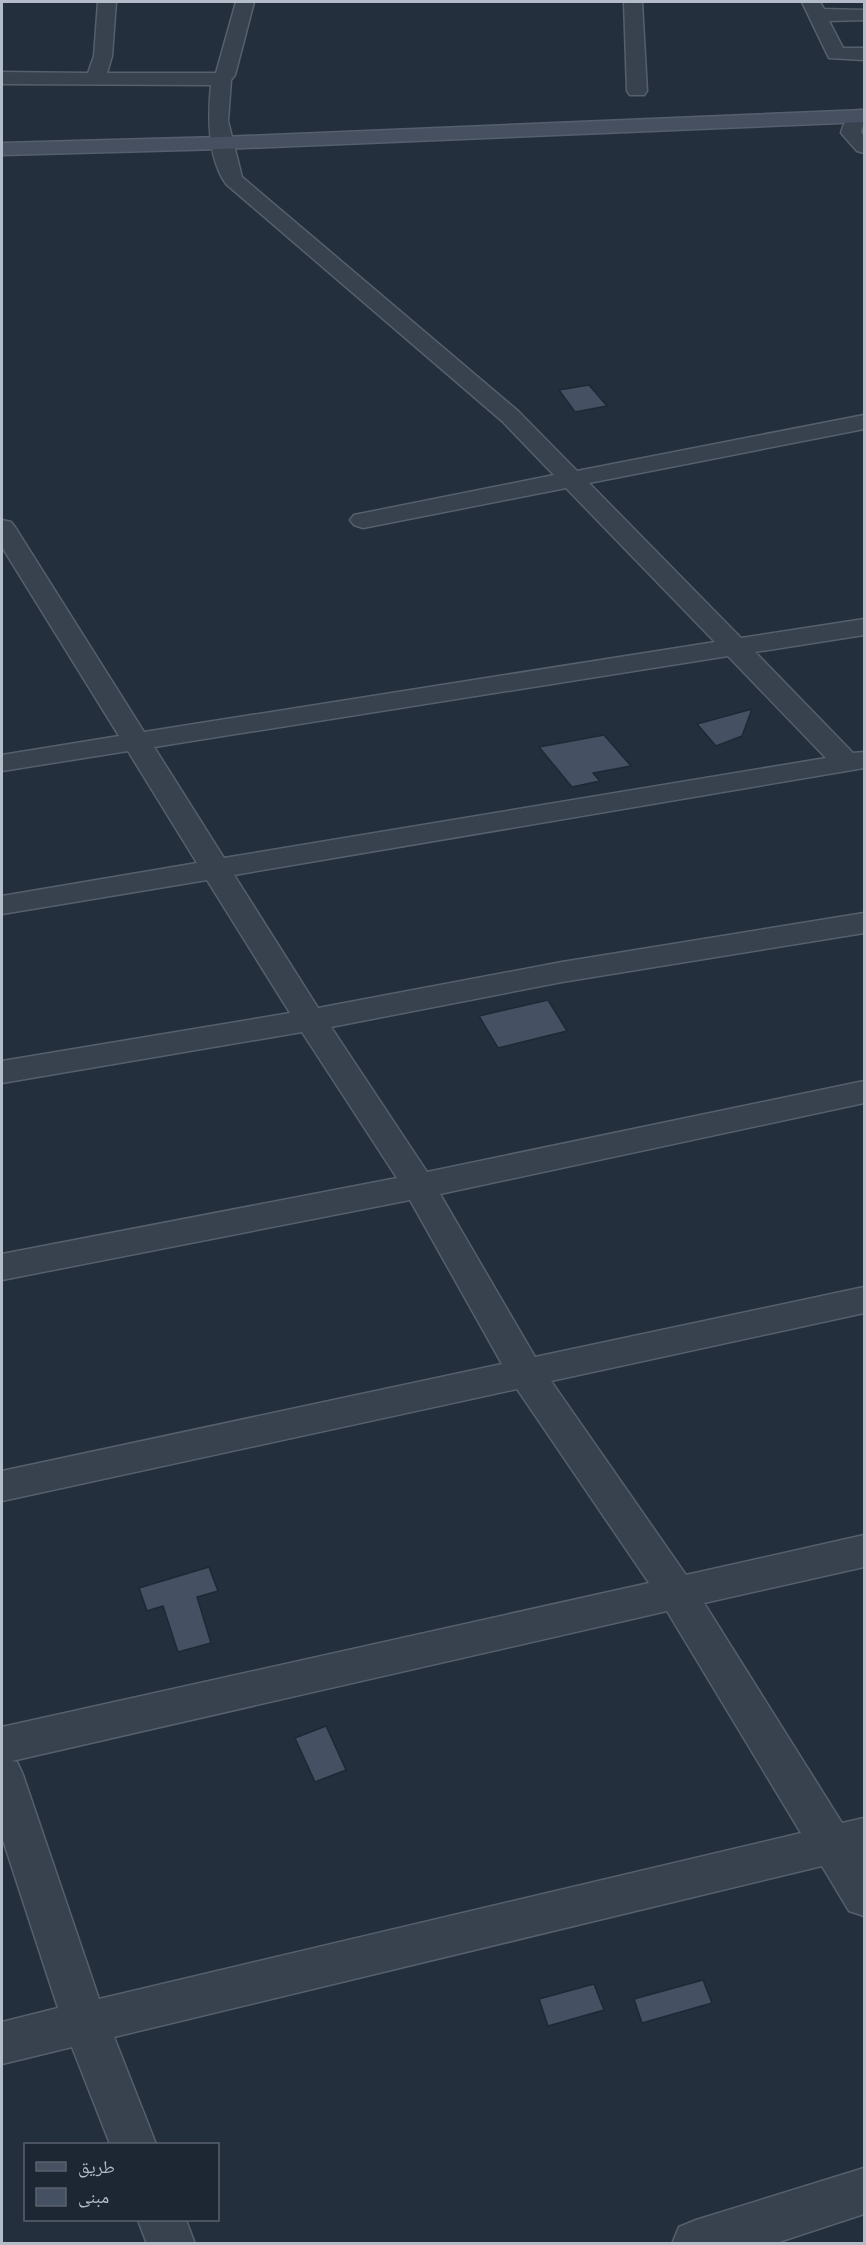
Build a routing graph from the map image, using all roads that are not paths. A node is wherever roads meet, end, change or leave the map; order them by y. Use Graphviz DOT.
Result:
graph roads {
  1 [pos="107,2"];
  2 [pos="245,2"];
  3 [pos="633,2"];
  4 [pos="814,8"];
  5 [pos="864,15"];
  6 [pos="864,54"];
  7 [pos="2,78"];
  8 [pos="96,79"];
  9 [pos="221,79"];
  10 [pos="637,91"];
  11 [pos="862,116"];
  12 [pos="222,143"];
  13 [pos="864,147"];
  14 [pos="2,149"];
  15 [pos="864,422"];
  16 [pos="572,479"];
  17 [pos="363,520"];
  18 [pos="2,527"];
  19 [pos="864,627"];
  20 [pos="735,648"];
  21 [pos="136,742"];
  22 [pos="856,762"];
  23 [pos="2,763"];
  24 [pos="216,869"];
  25 [pos="2,905"];
  26 [pos="864,922"];
  27 [pos="310,1020"];
  28 [pos="2,1072"];
  29 [pos="864,1092"];
  30 [pos="419,1186"];
  31 [pos="2,1267"];
  32 [pos="864,1300"];
  33 [pos="526,1374"];
  34 [pos="2,1486"];
  35 [pos="864,1551"];
  36 [pos="677,1593"];
  37 [pos="2,1744"];
  38 [pos="2,1775"];
  39 [pos="849,1840"];
  40 [pos="864,1897"];
  41 [pos="85,2022"];
  42 [pos="2,2043"];
  43 [pos="131,2143"];
  44 [pos="864,2191"];
  45 [pos="162,2221"];
  46 [pos="171,2244"];
  47 [pos="696,2244"];
  1 -- 8 [label="street"];
  2 -- 9 [label="street"];
  3 -- 10 [label="street"];
  4 -- 5 [label="street"];
  4 -- 6 [label="street"];
  7 -- 8 [label="street"];
  8 -- 9 [label="street"];
  9 -- 12 [label="street"];
  11 -- 12 [label="street"];
  11 -- 13 [label="street"];
  12 -- 14 [label="street"];
  12 -- 16 [label="street"];
  15 -- 16 [label="street"];
  16 -- 17 [label="street"];
  16 -- 20 [label="street"];
  18 -- 21 [label="street"];
  19 -- 20 [label="street"];
  20 -- 21 [label="street"];
  20 -- 22 [label="street"];
  21 -- 23 [label="street"];
  21 -- 24 [label="street"];
  22 -- 24 [label="street"];
  24 -- 25 [label="street"];
  24 -- 27 [label="street"];
  26 -- 27 [label="street"];
  27 -- 28 [label="street"];
  27 -- 30 [label="street"];
  29 -- 30 [label="street"];
  30 -- 31 [label="street"];
  30 -- 33 [label="street"];
  32 -- 33 [label="street"];
  33 -- 34 [label="street"];
  33 -- 36 [label="street"];
  35 -- 36 [label="street"];
  36 -- 37 [label="street"];
  36 -- 39 [label="street"];
  38 -- 41 [label="street"];
  39 -- 40 [label="street"];
  39 -- 41 [label="street"];
  41 -- 42 [label="street"];
  41 -- 43 [label="street"];
  44 -- 47 [label="street"];
  45 -- 46 [label="street"];
}
